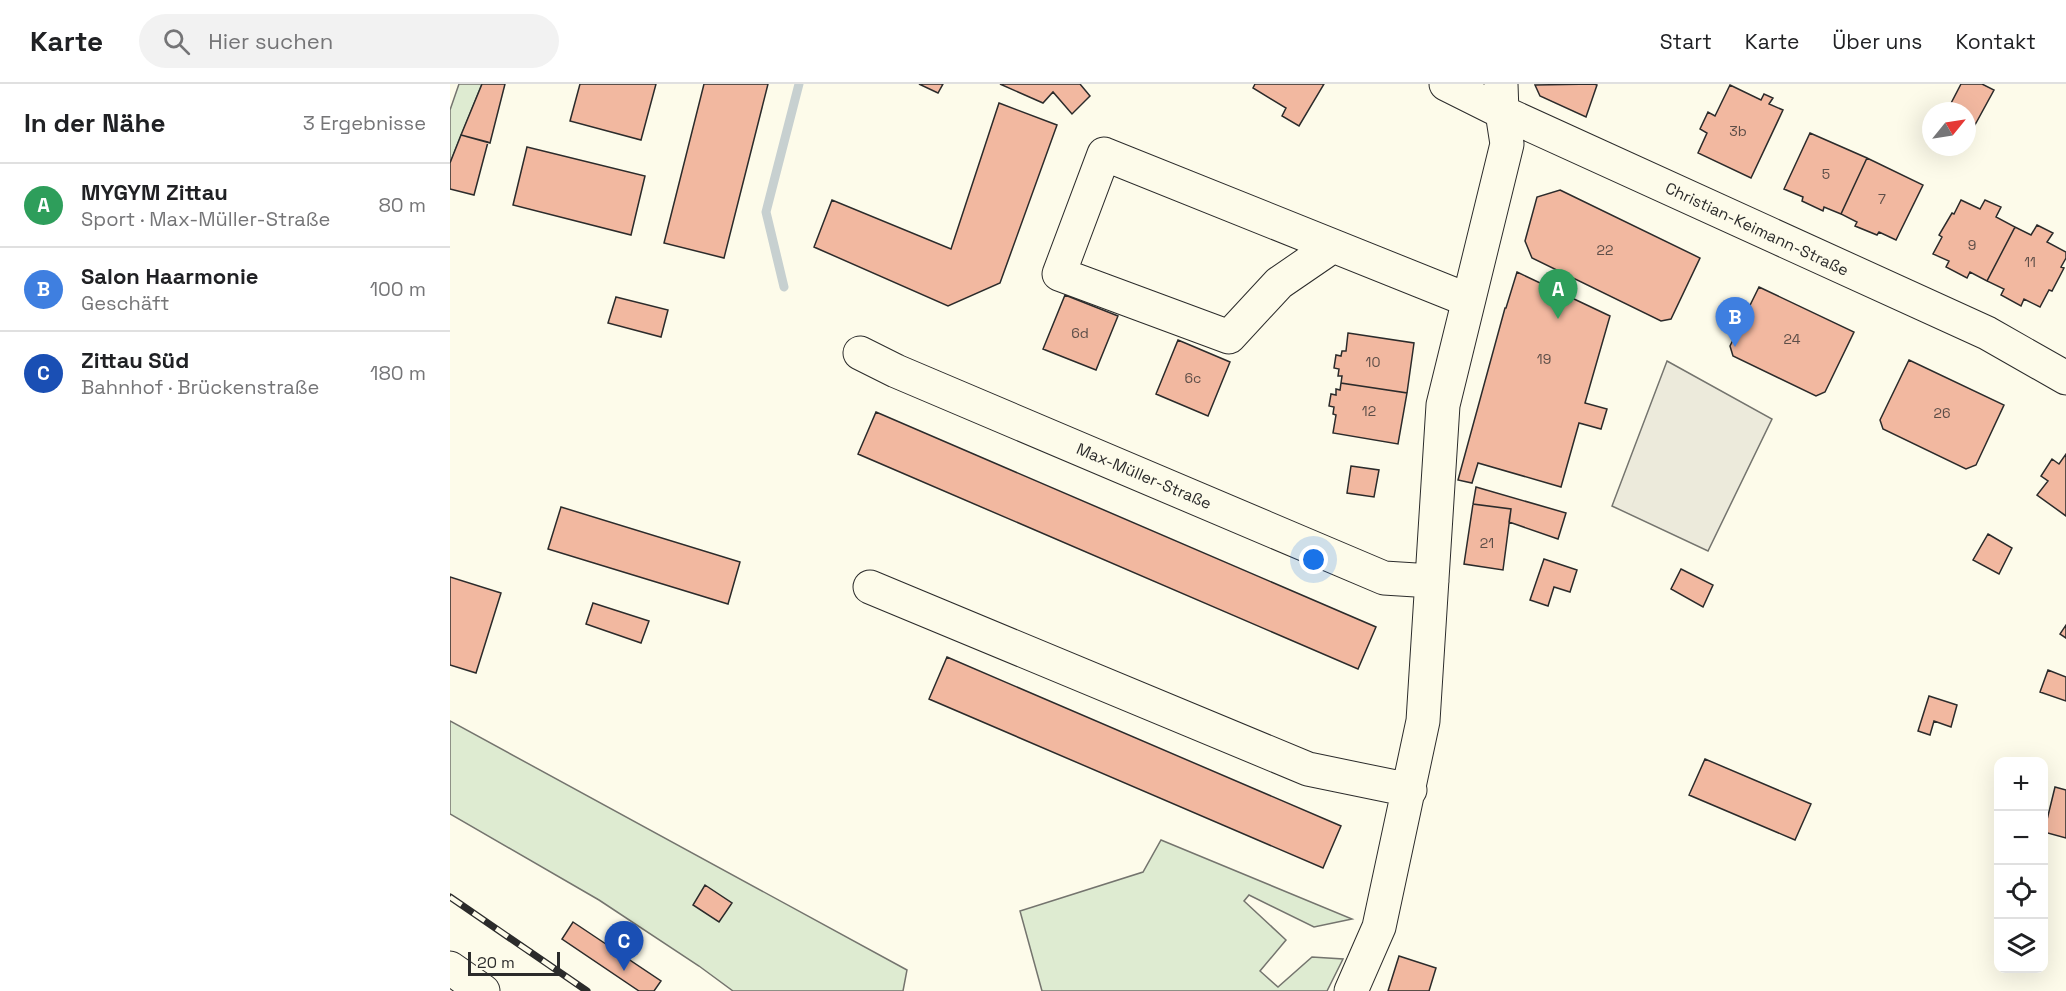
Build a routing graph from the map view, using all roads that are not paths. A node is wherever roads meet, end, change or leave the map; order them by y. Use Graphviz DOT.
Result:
graph roads {
  1 [pos="1446,84"];
  2 [pos="1501,98"];
  3 [pos="1333,246"];
  4 [pos="1468,300"];
  5 [pos="860,353"];
  6 [pos="2066,378"];
  7 [pos="1432,581"];
  8 [pos="870,587"];
  9 [pos="1410,789"];
  10 [pos="450,968"];
  11 [pos="483,991"];
  12 [pos="1351,991"];
  1 -- 2 [label="street, Christian-Keimann-Straße"];
  2 -- 4 [label="street"];
  2 -- 6 [label="street, Christian-Keimann-Straße"];
  3 -- 3 [label="street"];
  3 -- 4 [label="street"];
  4 -- 7 [label="street"];
  5 -- 7 [label="street, Max-Müller-Straße"];
  7 -- 9 [label="street"];
  8 -- 9 [label="street"];
  9 -- 12 [label="street"];
  10 -- 11 [label="street"];
}
